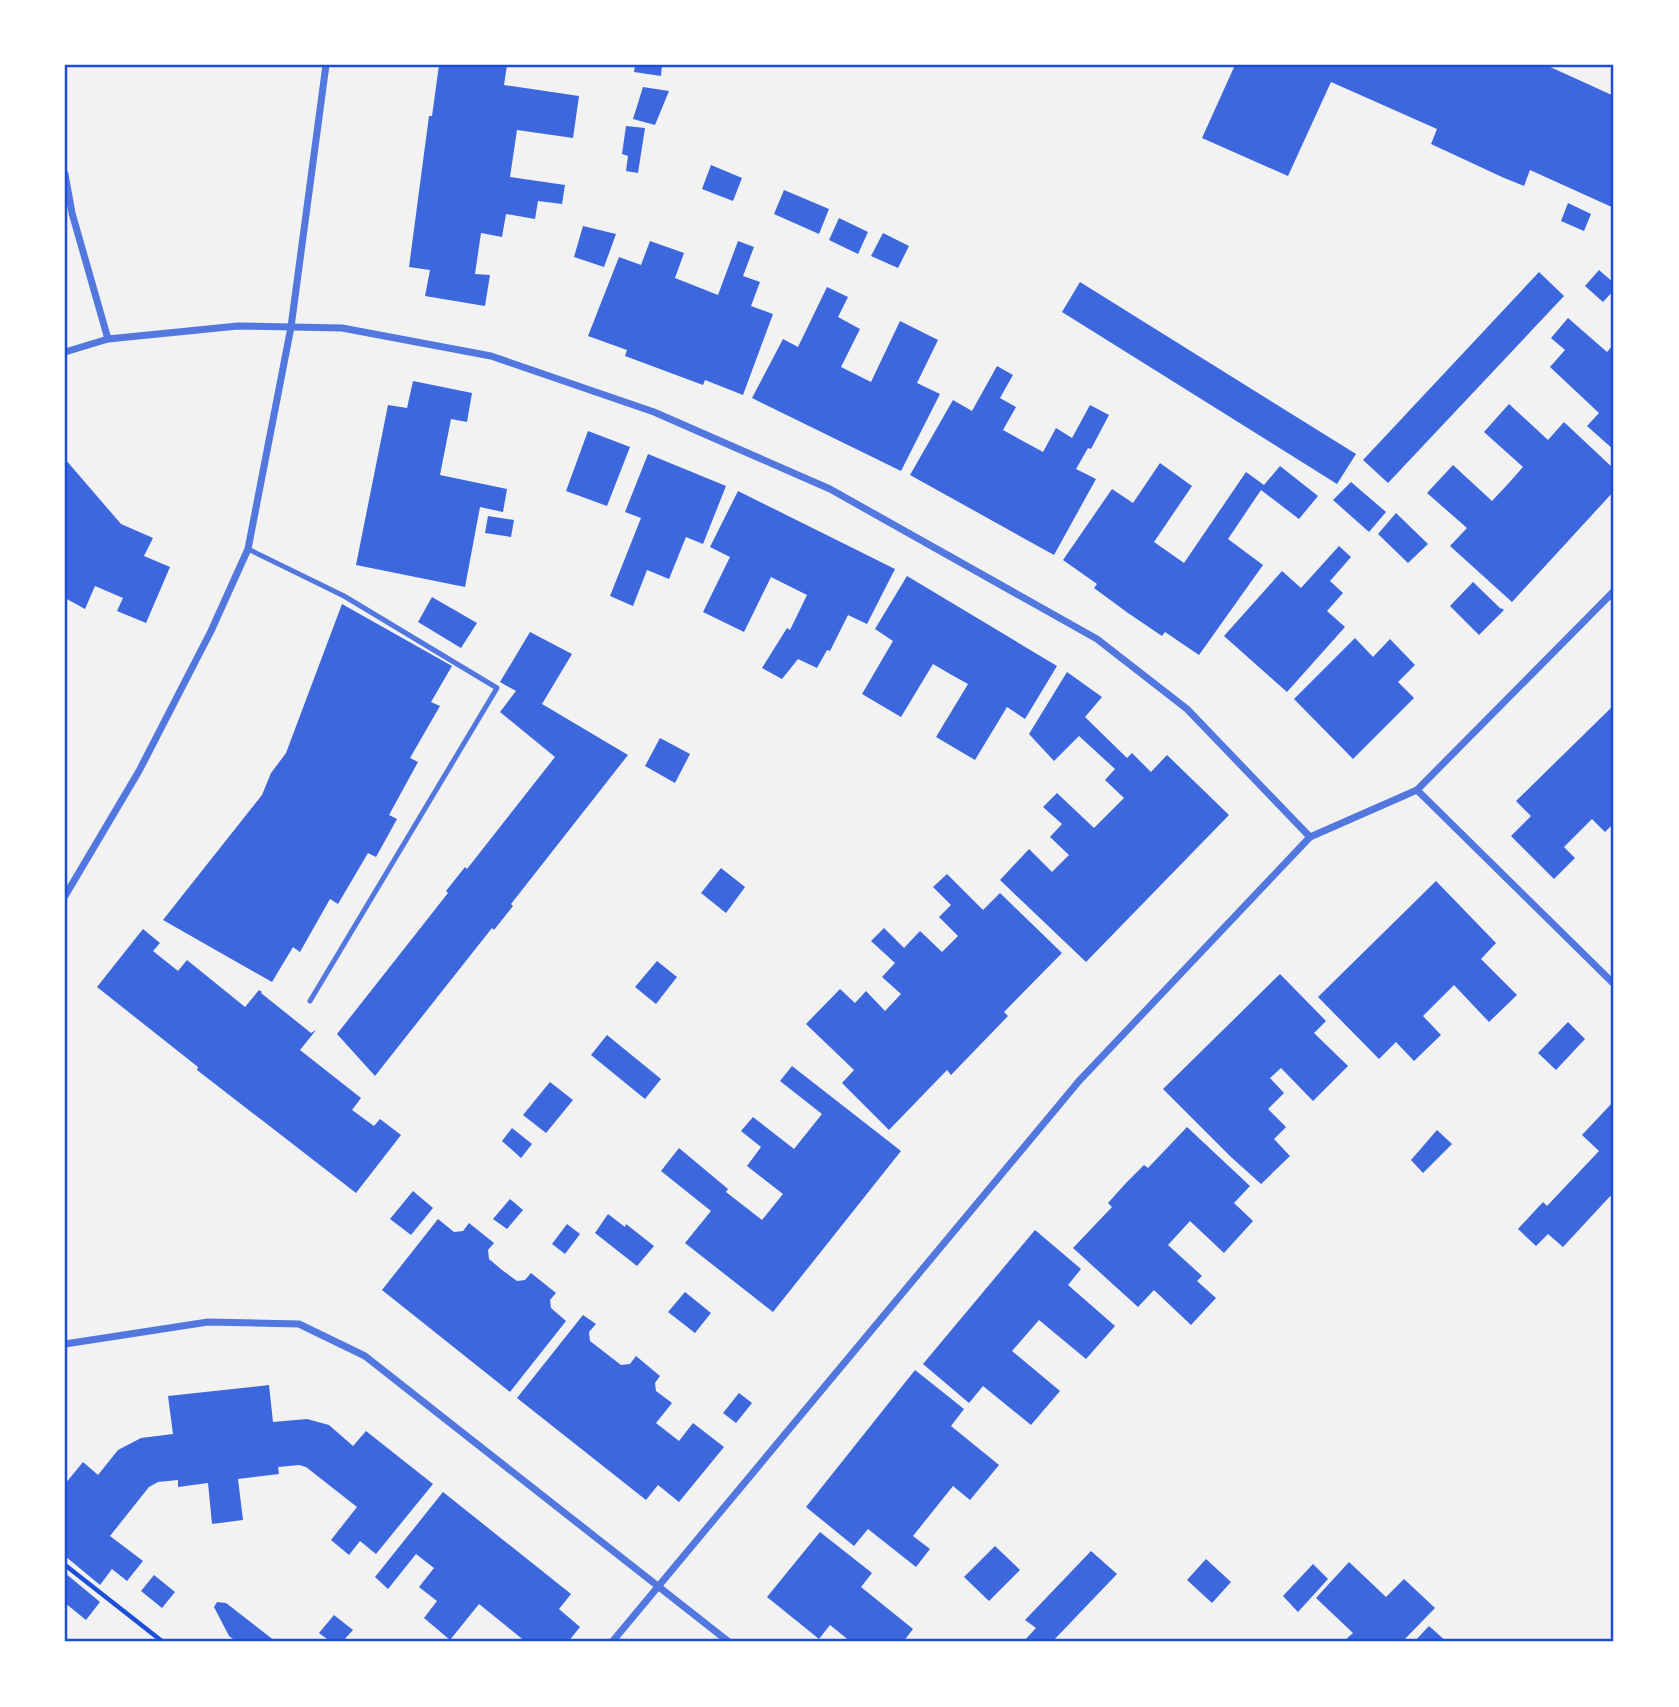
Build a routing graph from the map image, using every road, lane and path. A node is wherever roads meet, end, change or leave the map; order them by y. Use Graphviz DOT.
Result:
graph roads {
  1 [pos="326,65"];
  2 [pos="65,174"];
  3 [pos="291,327"];
  4 [pos="108,339"];
  5 [pos="65,352"];
  6 [pos="248,550"];
  7 [pos="1614,591"];
  8 [pos="1417,790"];
  9 [pos="1310,837"];
  10 [pos="65,896"];
  11 [pos="1614,984"];
  12 [pos="310,1001"];
  13 [pos="65,1344"];
  14 [pos="65,1565"];
  15 [pos="658,1586"];
  16 [pos="163,1642"];
  17 [pos="612,1642"];
  18 [pos="729,1642"];
  1 -- 3 [label="street"];
  2 -- 4 [label="street"];
  3 -- 4 [label="street"];
  3 -- 6 [label="street"];
  3 -- 9 [label="street"];
  4 -- 5 [label="street"];
  6 -- 10 [label="street"];
  6 -- 12 [label="lane"];
  7 -- 8 [label="street"];
  8 -- 9 [label="street"];
  8 -- 11 [label="street"];
  9 -- 15 [label="street"];
  13 -- 15 [label="street"];
  14 -- 16 [label="path"];
  15 -- 17 [label="street"];
  15 -- 18 [label="street"];
}
